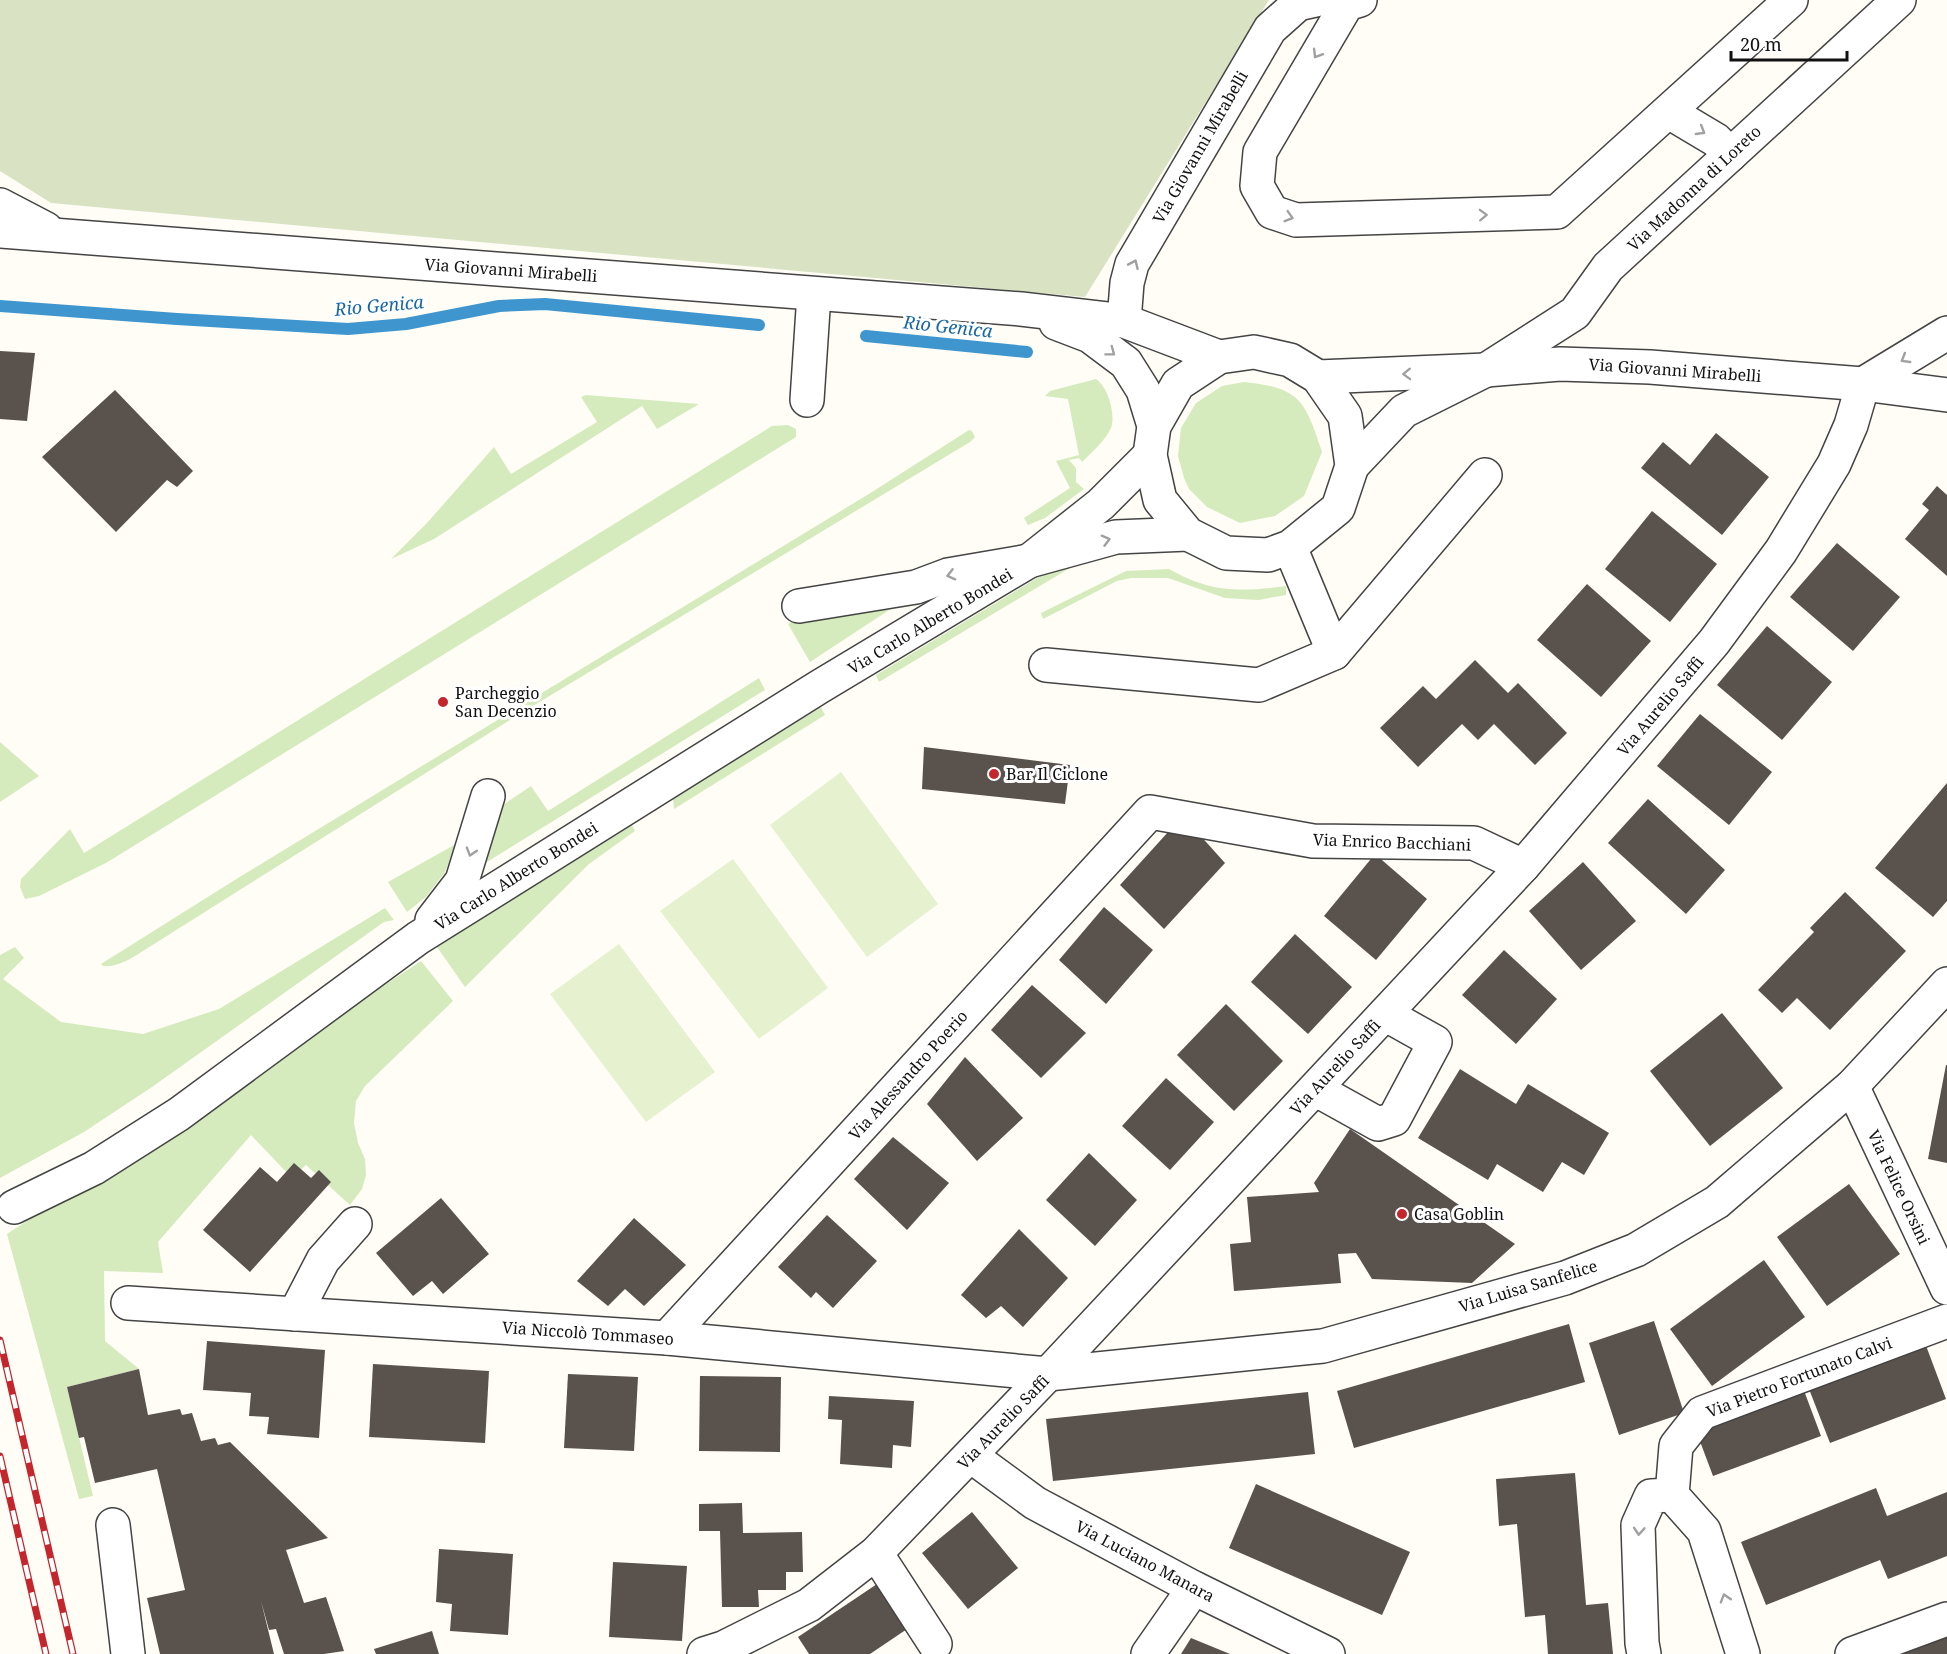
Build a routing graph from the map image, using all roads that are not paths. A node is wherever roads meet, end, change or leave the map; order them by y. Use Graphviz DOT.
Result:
graph roads {
  1 [pos="1791,0"];
  2 [pos="1899,0"];
  3 [pos="1339,1"];
  4 [pos="1669,112"];
  5 [pos="1730,155"];
  6 [pos="0,205"];
  7 [pos="0,231"];
  8 [pos="60,235"];
  9 [pos="814,294"];
  10 [pos="1021,309"];
  11 [pos="1124,321"];
  12 [pos="1947,333"];
  13 [pos="1219,357"];
  14 [pos="1486,370"];
  15 [pos="1318,377"];
  16 [pos="1863,384"];
  17 [pos="1947,394"];
  18 [pos="807,400"];
  19 [pos="1947,417"];
  20 [pos="1152,440"];
  21 [pos="1352,466"];
  22 [pos="1485,475"];
  23 [pos="1188,534"];
  24 [pos="1290,548"];
  25 [pos="1029,561"];
  26 [pos="799,606"];
  27 [pos="1334,653"];
  28 [pos="1046,665"];
  29 [pos="488,796"];
  30 [pos="1150,812"];
  31 [pos="1523,866"];
  32 [pos="417,938"];
  33 [pos="1947,984"];
  34 [pos="1385,1014"];
  35 [pos="1852,1086"];
  36 [pos="1315,1089"];
  37 [pos="14,1207"];
  38 [pos="356,1224"];
  39 [pos="1947,1288"];
  40 [pos="128,1303"];
  41 [pos="295,1314"];
  42 [pos="1947,1321"];
  43 [pos="668,1338"];
  44 [pos="1048,1374"];
  45 [pos="971,1456"];
  46 [pos="1672,1495"];
  47 [pos="113,1525"];
  48 [pos="876,1553"];
  49 [pos="1194,1588"];
  50 [pos="1947,1620"];
  51 [pos="935,1644"];
  52 [pos="128,1654"];
  53 [pos="704,1654"];
  54 [pos="1148,1654"];
  55 [pos="1328,1654"];
  56 [pos="1644,1654"];
  57 [pos="1743,1654"];
  58 [pos="1851,1654"];
  1 -- 4 [label="street"];
  2 -- 5 [label="street, Via Madonna di Loreto"];
  3 -- 4 [label="street, one-way"];
  11 -- 3 [label="street, Via Giovanni Mirabelli, one-way"];
  4 -- 5 [label="street, one-way"];
  5 -- 14 [label="street, Via Madonna di Loreto"];
  6 -- 8 [label="street"];
  7 -- 8 [label="street, Via Giovanni Mirabelli"];
  8 -- 9 [label="street, Via Giovanni Mirabelli"];
  9 -- 10 [label="street, Via Giovanni Mirabelli"];
  9 -- 18 [label="street"];
  10 -- 11 [label="street, Via Giovanni Mirabelli"];
  10 -- 20 [label="street, Via Giovanni Mirabelli, one-way"];
  11 -- 13 [label="street, Via Giovanni Mirabelli"];
  12 -- 16 [label="street, one-way"];
  13 -- 15 [label="street, Via Giovanni Mirabelli"];
  13 -- 20 [label="street, Via Giovanni Mirabelli"];
  14 -- 15 [label="street, Via Giovanni Mirabelli, one-way"];
  14 -- 16 [label="street, Via Giovanni Mirabelli"];
  14 -- 21 [label="street, Via Giovanni Mirabelli"];
  15 -- 21 [label="street, Via Giovanni Mirabelli"];
  16 -- 17 [label="street"];
  16 -- 19 [label="street"];
  16 -- 31 [label="street, Via Aurelio Saffi"];
  20 -- 23 [label="street, Via Giovanni Mirabelli"];
  20 -- 25 [label="street, Via Carlo Alberto Bondei"];
  21 -- 24 [label="street, Via Giovanni Mirabelli"];
  22 -- 27 [label="street"];
  23 -- 24 [label="street, Via Giovanni Mirabelli"];
  25 -- 23 [label="street, Via Carlo Alberto Bondei, one-way"];
  24 -- 27 [label="street"];
  25 -- 26 [label="street, one-way"];
  25 -- 32 [label="street, Via Carlo Alberto Bondei"];
  27 -- 28 [label="street"];
  29 -- 32 [label="street, one-way"];
  30 -- 31 [label="street, Via Enrico Bacchiani"];
  30 -- 43 [label="street, Via Alessandro Poerio"];
  31 -- 34 [label="street, Via Aurelio Saffi"];
  32 -- 37 [label="street, Via Carlo Alberto Bondei"];
  33 -- 35 [label="street, Via Luisa Sanfelice"];
  34 -- 36 [label="street, Via Aurelio Saffi"];
  34 -- 36 [label="street"];
  35 -- 39 [label="street, Via Felice Orsini"];
  35 -- 44 [label="street, Via Luisa Sanfelice"];
  36 -- 44 [label="street, Via Aurelio Saffi"];
  38 -- 41 [label="street"];
  40 -- 41 [label="street, Via Niccolò Tommaseo"];
  41 -- 43 [label="street, Via Niccolò Tommaseo"];
  42 -- 46 [label="street, Via Pietro Fortunato Calvi"];
  43 -- 44 [label="street, Via Niccolò Tommaseo"];
  44 -- 45 [label="street, Via Aurelio Saffi"];
  45 -- 48 [label="street, Via Aurelio Saffi"];
  45 -- 49 [label="street, Via Luciano Manara"];
  46 -- 56 [label="street, one-way"];
  57 -- 46 [label="street, one-way"];
  47 -- 52 [label="street"];
  48 -- 51 [label="street"];
  48 -- 53 [label="street, Via Aurelio Saffi"];
  49 -- 54 [label="street"];
  49 -- 55 [label="street, Via Luciano Manara"];
  50 -- 58 [label="street"];
}
